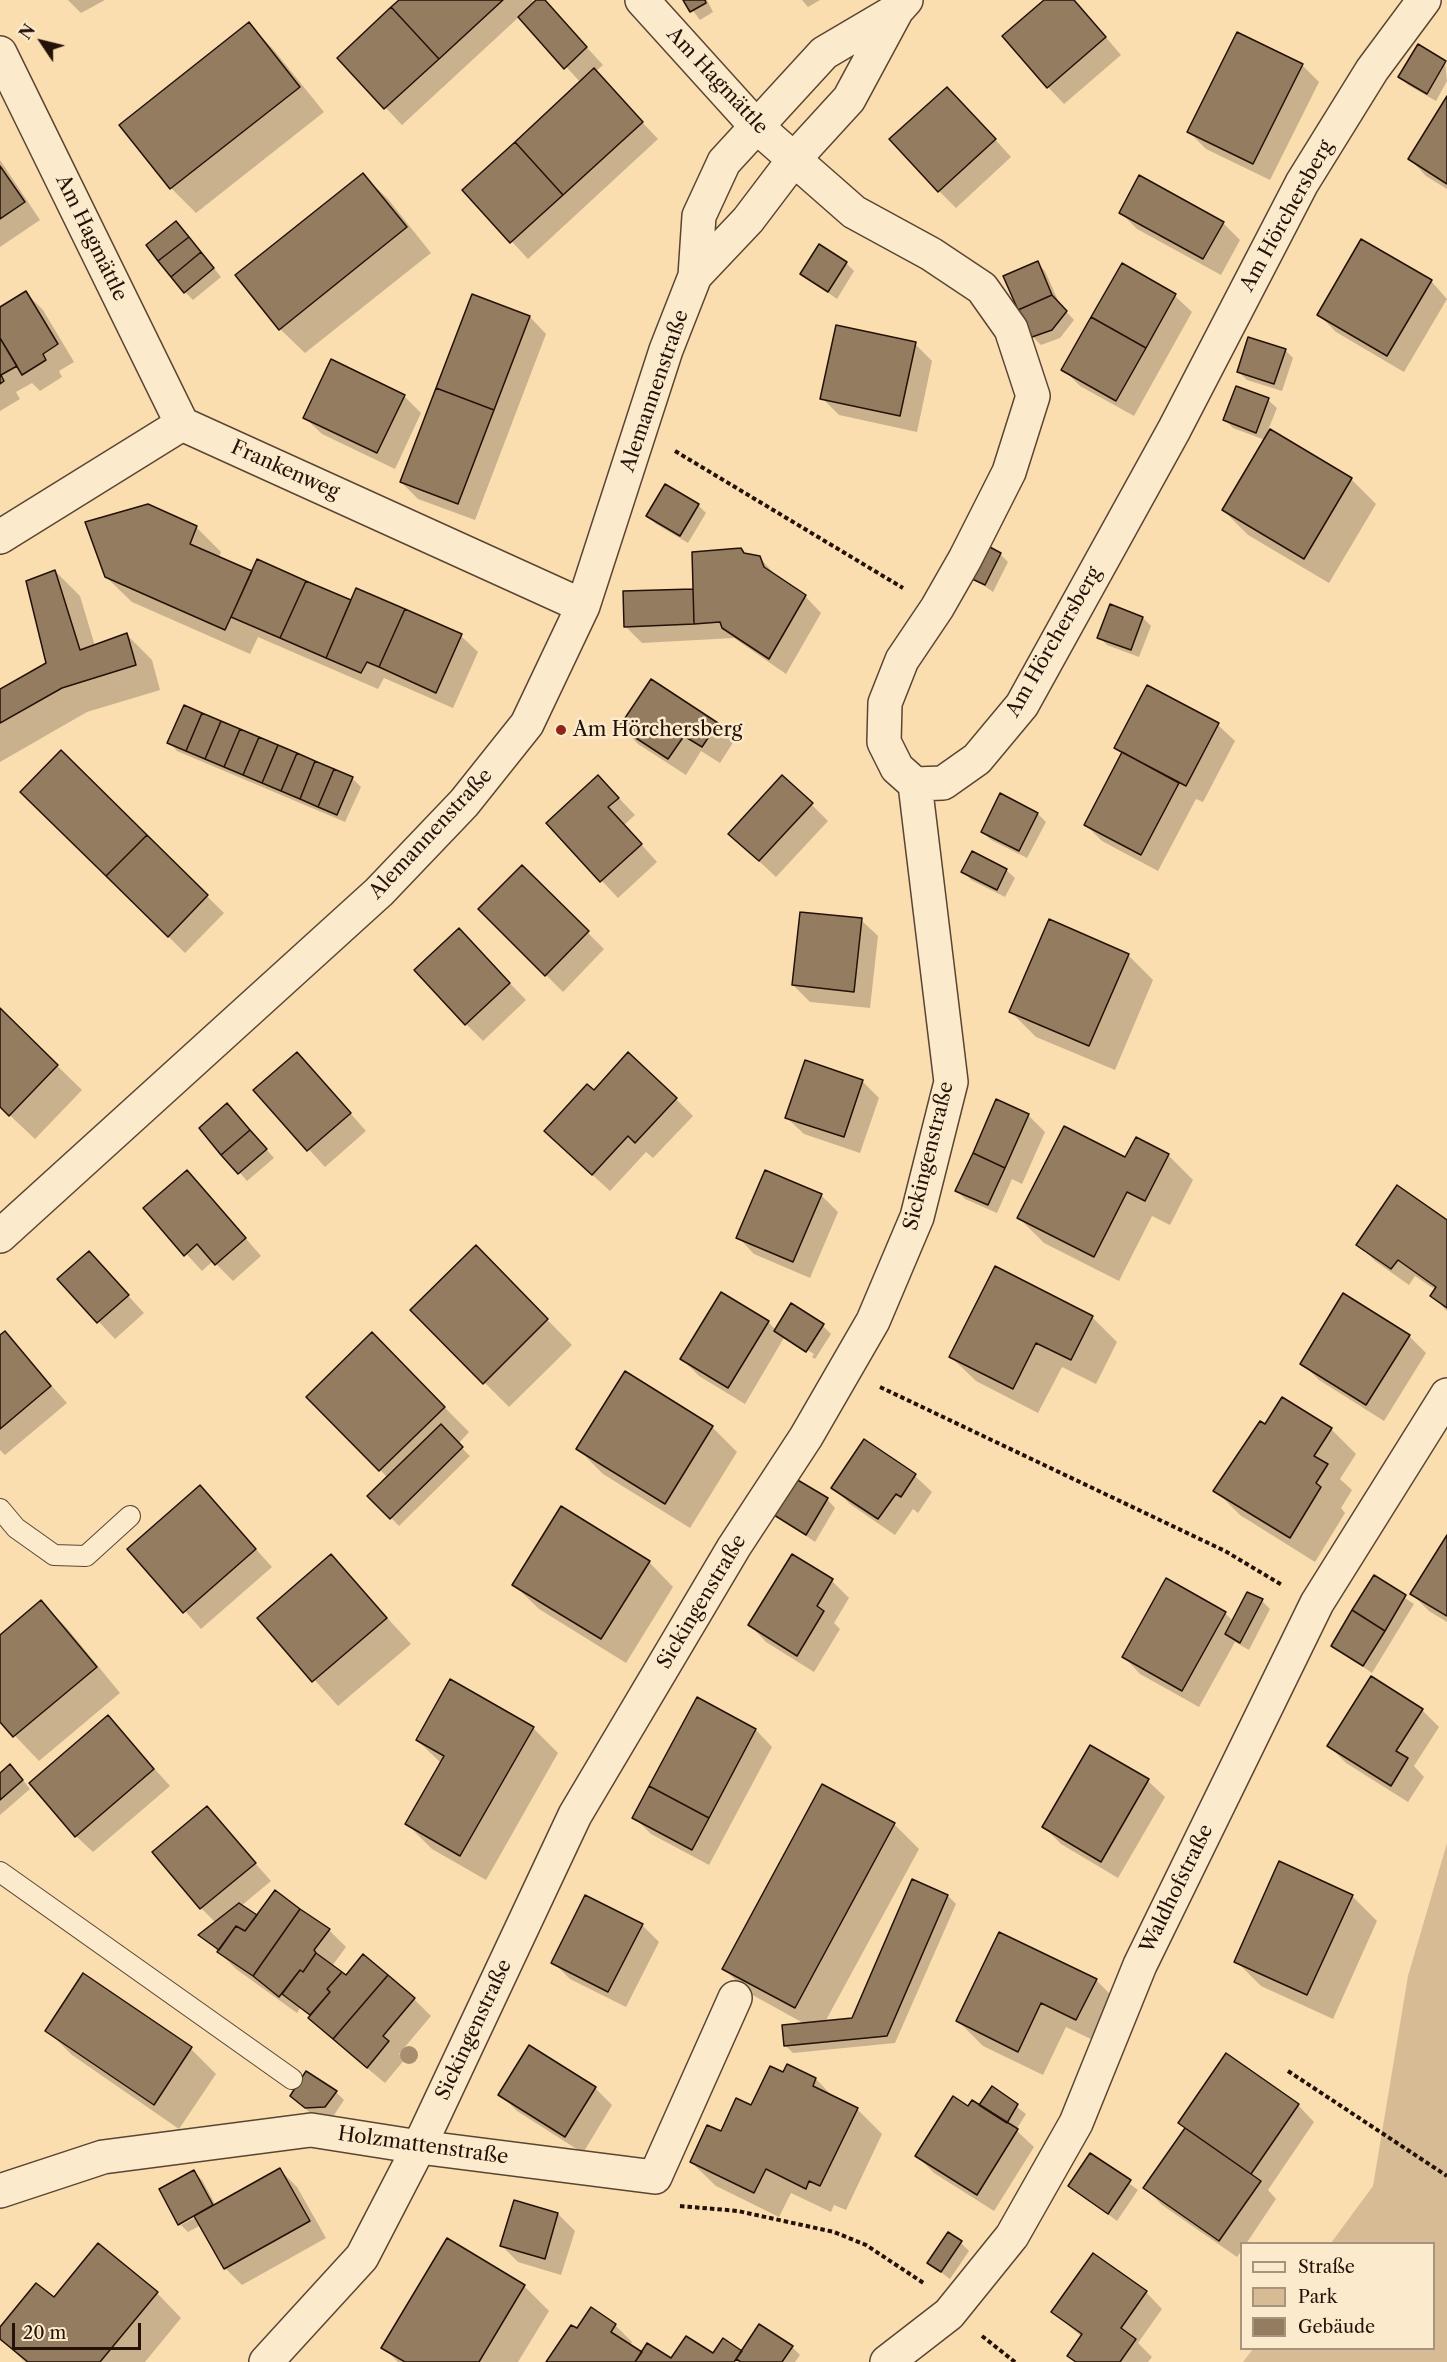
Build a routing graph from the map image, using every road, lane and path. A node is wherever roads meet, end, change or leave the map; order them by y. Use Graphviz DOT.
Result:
graph roads {
  1 [pos="642,0"];
  2 [pos="1424,0"];
  3 [pos="902,5"];
  4 [pos="0,53"];
  5 [pos="756,126"];
  6 [pos="795,158"];
  7 [pos="695,276"];
  8 [pos="182,423"];
  9 [pos="640,430"];
  10 [pos="0,537"];
  11 [pos="895,584"];
  12 [pos="583,606"];
  13 [pos="915,784"];
  14 [pos="0,1236"];
  15 [pos="873,1383"];
  16 [pos="1447,1395"];
  17 [pos="0,1509"];
  18 [pos="130,1516"];
  19 [pos="1291,1590"];
  20 [pos="0,1872"];
  21 [pos="735,1998"];
  22 [pos="1288,2071"];
  23 [pos="292,2079"];
  24 [pos="419,2147"];
  25 [pos="1447,2176"];
  26 [pos="0,2191"];
  27 [pos="680,2206"];
  28 [pos="928,2286"];
  29 [pos="266,2362"];
  30 [pos="887,2362"];
  1 -- 5 [label="street, Am Hagmättle"];
  2 -- 13 [label="street, Am Hörchersberg"];
  3 -- 5 [label="street, Alemannenstraße"];
  3 -- 6 [label="street, Alemannenstraße"];
  4 -- 8 [label="street, Am Hagmättle"];
  5 -- 6 [label="street, Am Hagmättle"];
  5 -- 7 [label="street, Alemannenstraße"];
  6 -- 7 [label="street, Alemannenstraße"];
  6 -- 13 [label="street"];
  7 -- 9 [label="street, Alemannenstraße"];
  8 -- 10 [label="street"];
  8 -- 12 [label="street, Frankenweg"];
  9 -- 11 [label="path"];
  9 -- 12 [label="street, Alemannenstraße"];
  12 -- 14 [label="street, Alemannenstraße"];
  13 -- 24 [label="street, Sickingenstraße"];
  15 -- 19 [label="path"];
  16 -- 30 [label="street, Waldhofstraße"];
  17 -- 18 [label="lane"];
  20 -- 23 [label="lane"];
  21 -- 24 [label="street, Holzmattenstraße"];
  22 -- 25 [label="path"];
  24 -- 26 [label="street, Holzmattenstraße"];
  24 -- 29 [label="street, Sickingenstraße"];
  27 -- 28 [label="path"];
}
